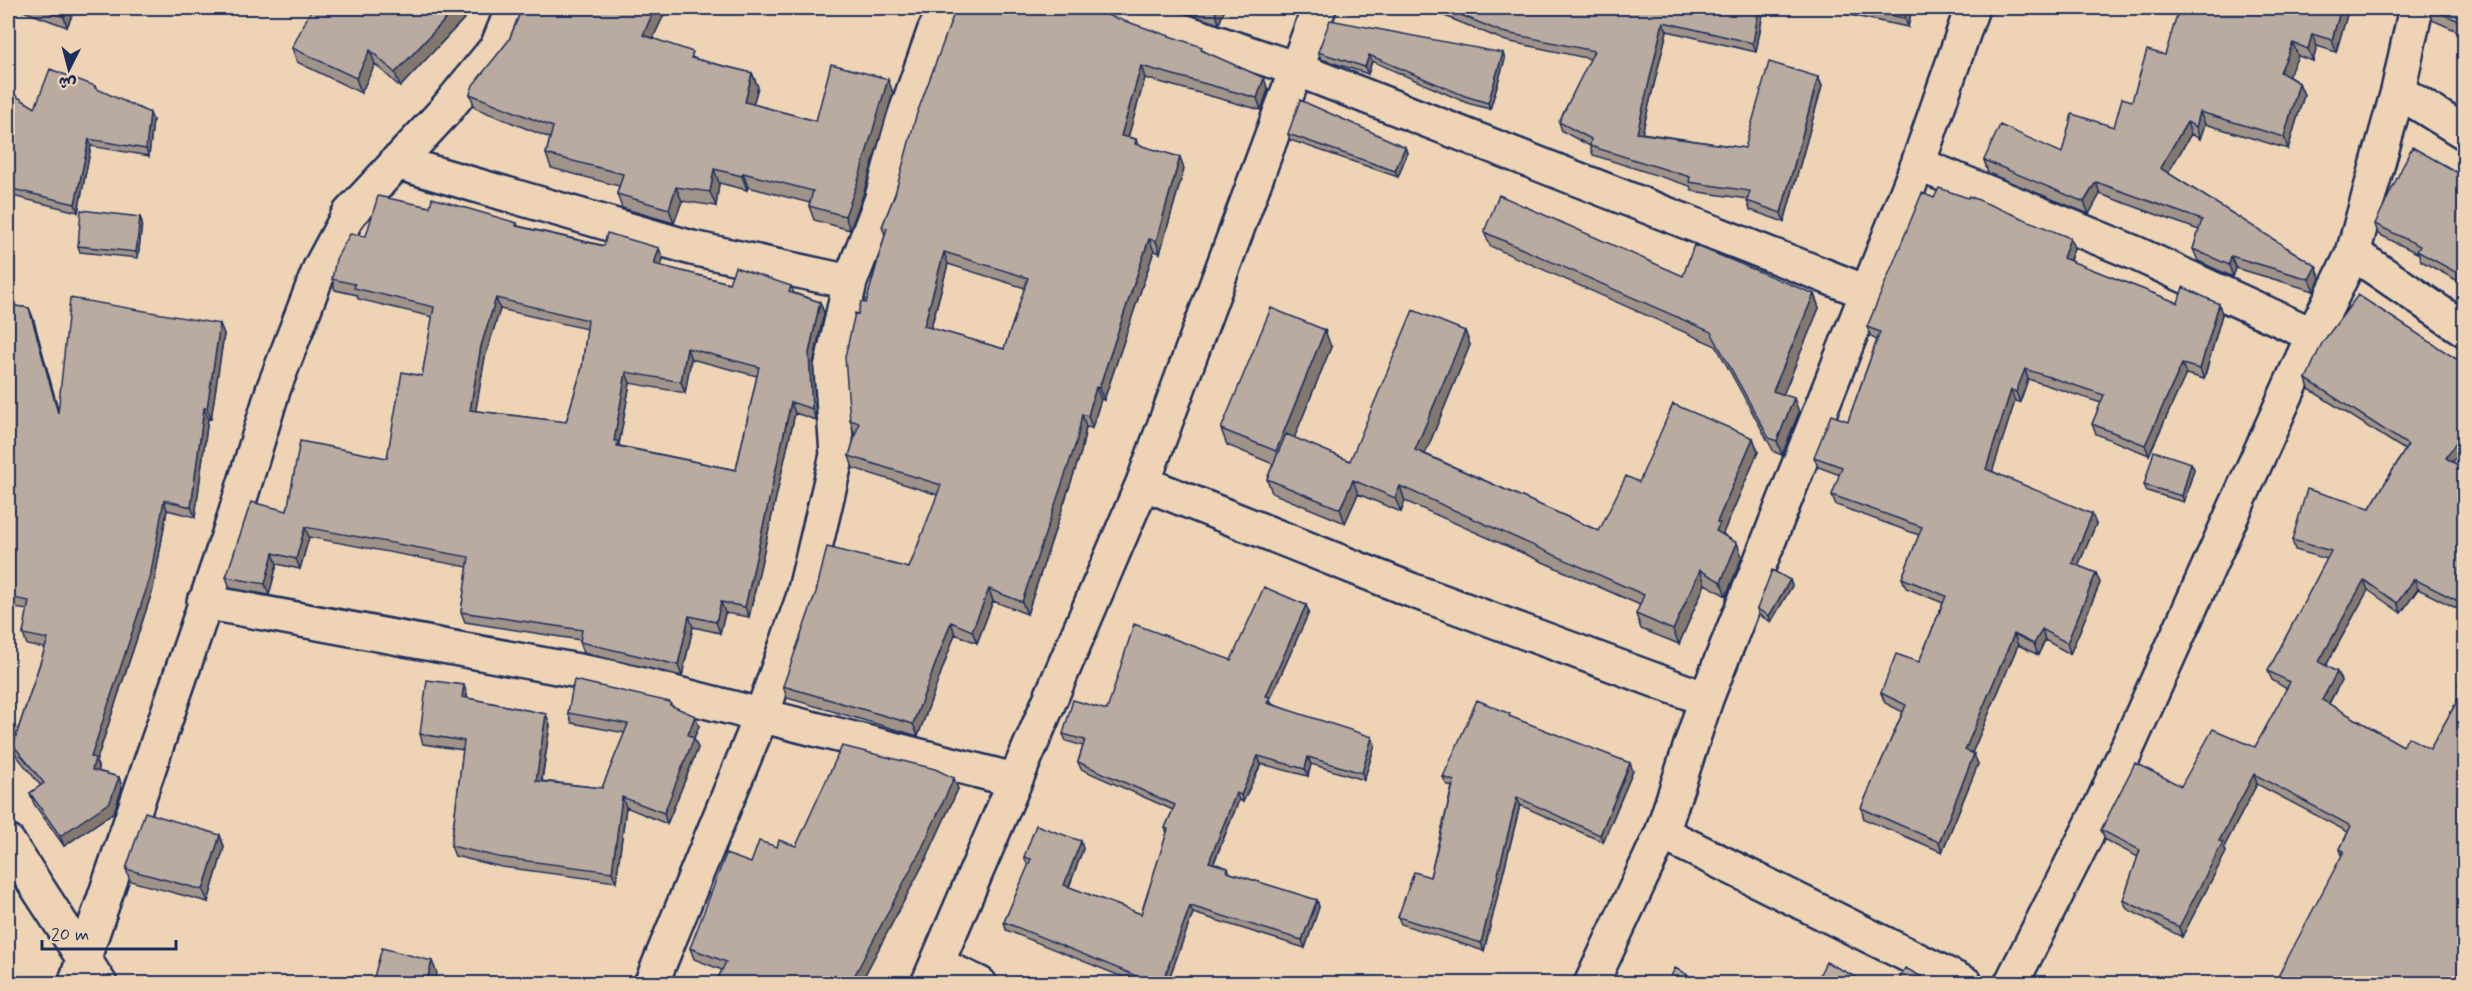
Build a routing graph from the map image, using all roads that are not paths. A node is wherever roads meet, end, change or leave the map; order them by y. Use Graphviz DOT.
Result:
graph roads {
  1 [pos="513,8"];
  2 [pos="946,8"];
  3 [pos="1114,8"];
  4 [pos="1319,8"];
  5 [pos="1972,8"];
  6 [pos="2416,8"];
  7 [pos="1296,69"];
  8 [pos="2398,91"];
  9 [pos="2464,132"];
  10 [pos="396,162"];
  11 [pos="1918,164"];
  12 [pos="2353,253"];
  13 [pos="850,282"];
  14 [pos="1866,292"];
  15 [pos="2464,329"];
  16 [pos="2313,335"];
  17 [pos="1143,483"];
  18 [pos="204,602"];
  19 [pos="1706,699"];
  20 [pos="761,717"];
  21 [pos="1014,780"];
  22 [pos="1662,833"];
  23 [pos="8,842"];
  24 [pos="933,974"];
  25 [pos="87,976"];
  26 [pos="651,984"];
  27 [pos="980,984"];
  28 [pos="1591,984"];
  29 [pos="1966,984"];
  30 [pos="2011,984"];
  1 -- 10 [label="street"];
  2 -- 13 [label="street"];
  3 -- 7 [label="street"];
  4 -- 7 [label="street"];
  5 -- 11 [label="street"];
  6 -- 8 [label="street"];
  7 -- 14 [label="street"];
  7 -- 17 [label="street"];
  8 -- 9 [label="street"];
  8 -- 12 [label="street"];
  10 -- 13 [label="street"];
  10 -- 18 [label="street"];
  11 -- 14 [label="street"];
  11 -- 16 [label="street"];
  12 -- 15 [label="street"];
  12 -- 16 [label="street"];
  13 -- 20 [label="street"];
  14 -- 19 [label="street"];
  16 -- 30 [label="street"];
  17 -- 19 [label="street"];
  17 -- 21 [label="street"];
  18 -- 20 [label="street"];
  18 -- 25 [label="street"];
  19 -- 22 [label="street"];
  20 -- 21 [label="street"];
  20 -- 26 [label="street"];
  21 -- 24 [label="street"];
  22 -- 28 [label="street"];
  22 -- 29 [label="street"];
  23 -- 25 [label="street"];
  24 -- 27 [label="street"];
}
